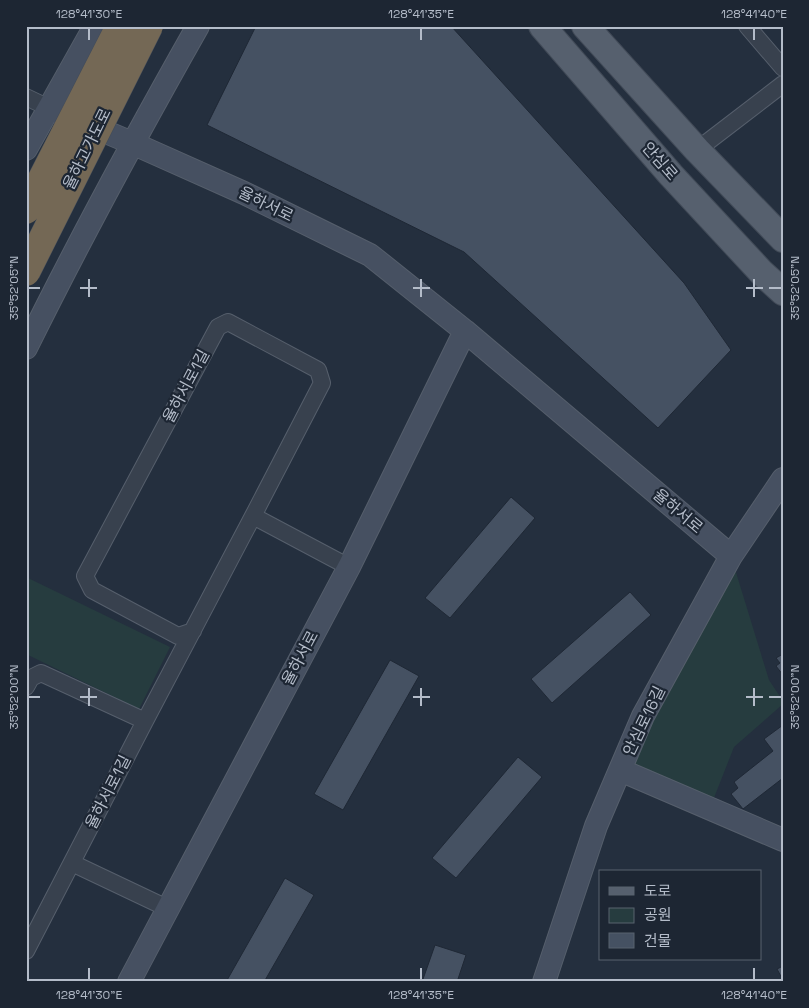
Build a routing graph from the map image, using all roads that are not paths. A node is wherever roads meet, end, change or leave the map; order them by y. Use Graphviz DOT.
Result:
graph roads {
  1 [pos="95,26"];
  2 [pos="120,26"];
  3 [pos="149,26"];
  4 [pos="198,26"];
  5 [pos="542,26"];
  6 [pos="585,26"];
  7 [pos="747,26"];
  8 [pos="783,68"];
  9 [pos="783,84"];
  10 [pos="26,97"];
  11 [pos="49,108"];
  12 [pos="132,143"];
  13 [pos="26,148"];
  14 [pos="697,150"];
  15 [pos="26,210"];
  16 [pos="783,239"];
  17 [pos="26,272"];
  18 [pos="783,292"];
  19 [pos="465,331"];
  20 [pos="26,348"];
  21 [pos="783,479"];
  22 [pos="253,516"];
  23 [pos="731,556"];
  24 [pos="349,567"];
  25 [pos="193,630"];
  26 [pos="26,688"];
  27 [pos="144,721"];
  28 [pos="620,770"];
  29 [pos="783,840"];
  30 [pos="72,862"];
  31 [pos="169,909"];
  32 [pos="26,951"];
  33 [pos="144,955"];
  34 [pos="129,982"];
  35 [pos="144,982"];
  36 [pos="544,982"];
  1 -- 11 [label="main road"];
  2 -- 15 [label="highway, 율하고가도로, bridge"];
  3 -- 17 [label="highway, 율하고가도로, bridge"];
  4 -- 12 [label="main road"];
  5 -- 18 [label="main road, 안심로"];
  6 -- 14 [label="main road"];
  7 -- 8 [label="street"];
  9 -- 14 [label="street"];
  10 -- 11 [label="street"];
  11 -- 12 [label="main road, 율하서로"];
  11 -- 13 [label="main road"];
  12 -- 19 [label="main road, 율하서로"];
  12 -- 20 [label="main road"];
  14 -- 16 [label="main road"];
  19 -- 23 [label="main road, 율하서로"];
  19 -- 24 [label="main road, 율하서로"];
  21 -- 23 [label="main road, 안심로16길"];
  22 -- 24 [label="street"];
  22 -- 25 [label="street, 율하서로1길"];
  22 -- 25 [label="street, 율하서로1길"];
  23 -- 28 [label="main road, 안심로16길"];
  24 -- 31 [label="main road, 율하서로"];
  25 -- 27 [label="street, 율하서로1길"];
  26 -- 27 [label="street"];
  27 -- 30 [label="street, 율하서로1길"];
  28 -- 29 [label="main road"];
  28 -- 36 [label="main road, 안심로16길"];
  30 -- 31 [label="street"];
  30 -- 32 [label="street, 율하서로1길"];
  31 -- 33 [label="main road, 율하서로"];
  33 -- 34 [label="main road, 율하서로"];
  33 -- 35 [label="main road"];
}
